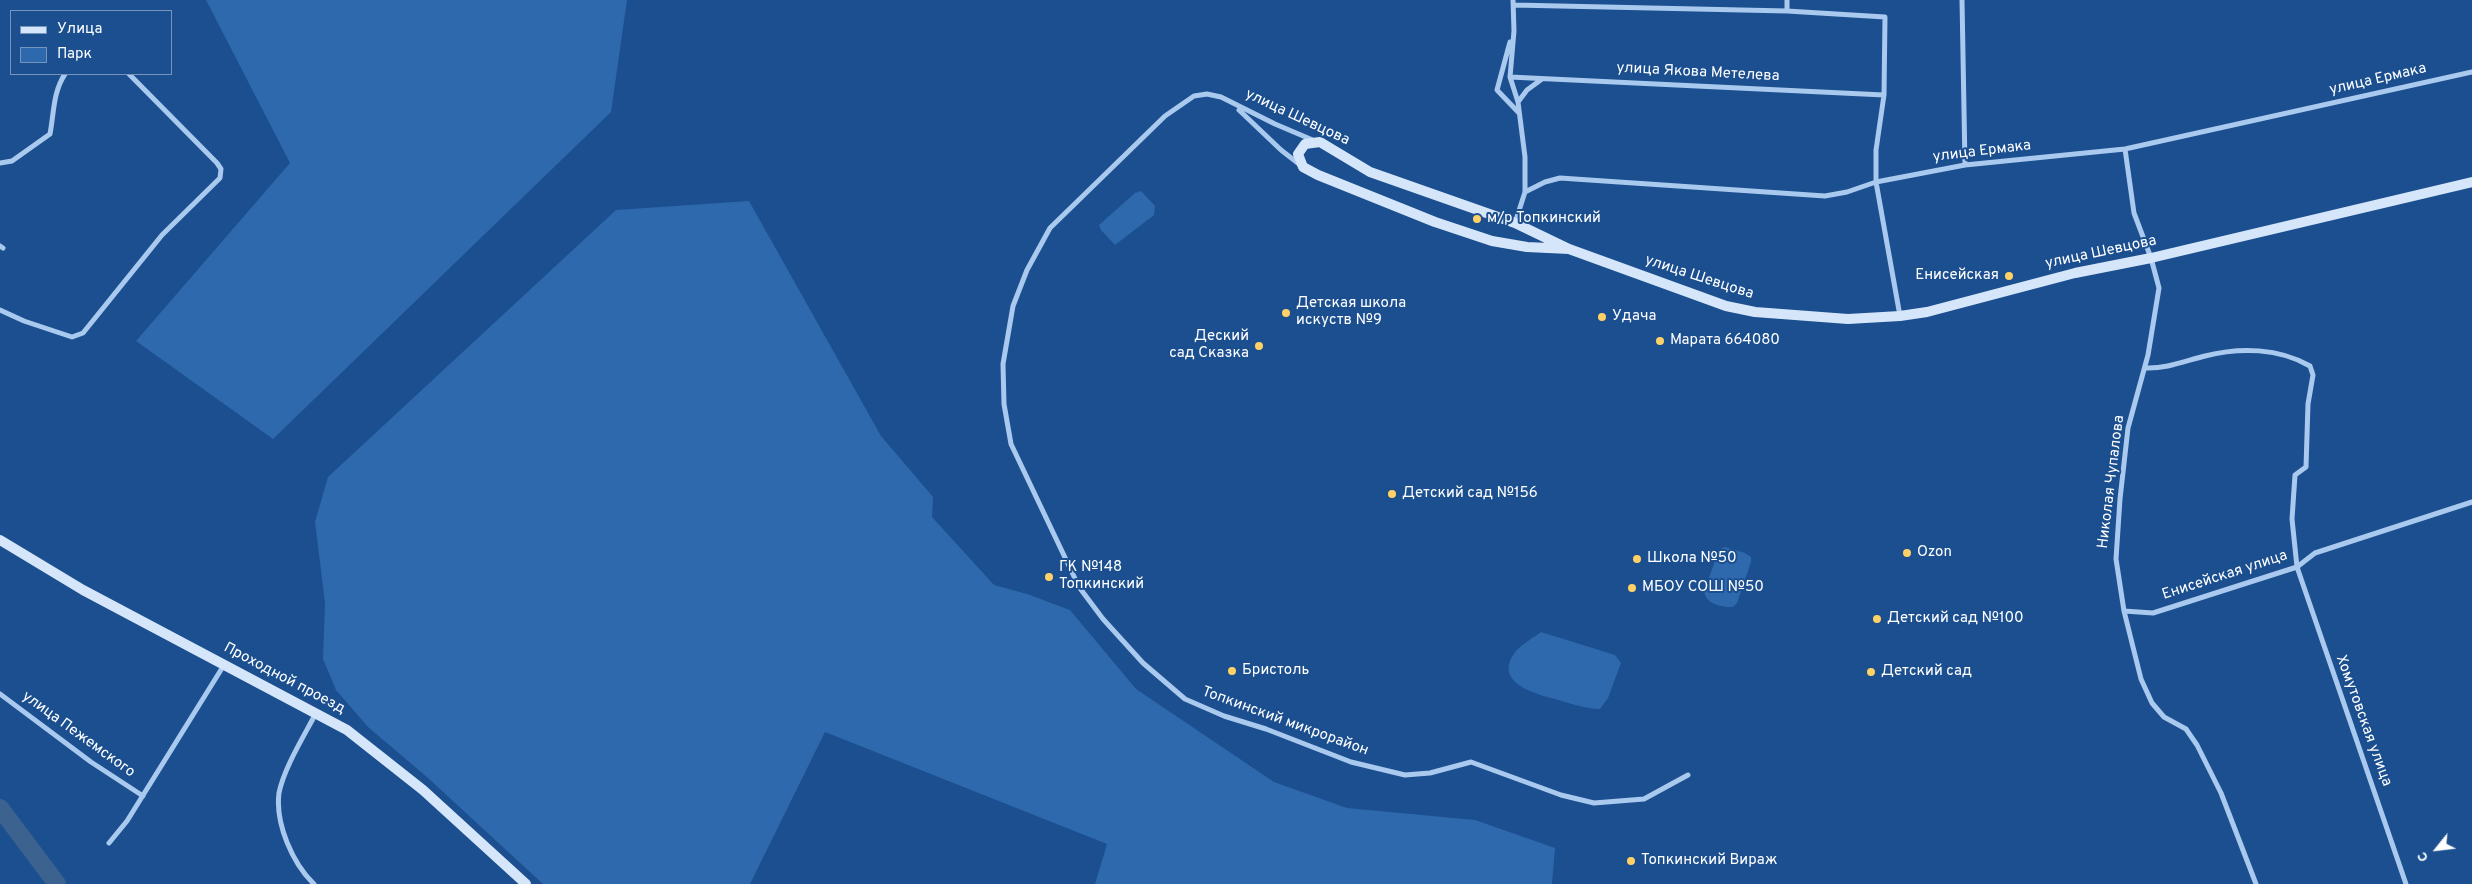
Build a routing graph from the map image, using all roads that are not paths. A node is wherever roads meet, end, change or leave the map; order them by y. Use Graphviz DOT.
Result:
graph roads {
  1 [pos="1787,0"];
  2 [pos="1962,0"];
  3 [pos="1514,3"];
  4 [pos="1787,11"];
  5 [pos="1514,31"];
  6 [pos="2472,72"];
  7 [pos="64,75"];
  8 [pos="130,75"];
  9 [pos="1510,77"];
  10 [pos="1543,78"];
  11 [pos="1207,94"];
  12 [pos="1884,95"];
  13 [pos="1518,102"];
  14 [pos="1235,106"];
  15 [pos="1519,114"];
  16 [pos="1320,142"];
  17 [pos="2125,149"];
  18 [pos="0,163"];
  19 [pos="1965,165"];
  20 [pos="1303,167"];
  21 [pos="1876,182"];
  22 [pos="2472,182"];
  23 [pos="1525,192"];
  24 [pos="1515,223"];
  25 [pos="1569,249"];
  26 [pos="2151,258"];
  27 [pos="0,310"];
  28 [pos="1900,316"];
  29 [pos="2145,368"];
  30 [pos="2472,502"];
  31 [pos="0,540"];
  32 [pos="2297,567"];
  33 [pos="2124,611"];
  34 [pos="224,665"];
  35 [pos="0,694"];
  36 [pos="316,712"];
  37 [pos="1688,775"];
  38 [pos="143,796"];
  39 [pos="109,843"];
  40 [pos="314,884"];
  41 [pos="526,884"];
  42 [pos="2256,884"];
  43 [pos="2406,884"];
  1 -- 4 [label="street"];
  2 -- 19 [label="street"];
  3 -- 4 [label="street"];
  3 -- 5 [label="street"];
  4 -- 12 [label="street"];
  5 -- 9 [label="street"];
  5 -- 15 [label="street"];
  6 -- 17 [label="street, улица Ермака"];
  7 -- 18 [label="street"];
  8 -- 27 [label="street"];
  9 -- 10 [label="street, улица Якова Метелева"];
  9 -- 13 [label="street"];
  10 -- 12 [label="street, улица Якова Метелева"];
  10 -- 13 [label="street"];
  11 -- 14 [label="street, улица Шевцова"];
  11 -- 37 [label="street, Топкинский микрорайон"];
  12 -- 21 [label="street"];
  13 -- 15 [label="street"];
  14 -- 16 [label="street, улица Шевцова"];
  14 -- 20 [label="street"];
  15 -- 23 [label="street"];
  16 -- 20 [label="main road"];
  16 -- 24 [label="main road, улица Шевцова"];
  17 -- 19 [label="street, улица Ермака"];
  17 -- 26 [label="street, Николая Чупалова"];
  19 -- 21 [label="street, улица Ермака"];
  20 -- 25 [label="main road"];
  21 -- 23 [label="street, улица Ермака"];
  21 -- 28 [label="street"];
  22 -- 26 [label="main road, улица Шевцова"];
  23 -- 24 [label="street"];
  24 -- 25 [label="main road, улица Шевцова"];
  25 -- 28 [label="main road, улица Шевцова"];
  26 -- 28 [label="main road, улица Шевцова"];
  26 -- 29 [label="street, Николая Чупалова"];
  29 -- 32 [label="street, Хомутовская улица"];
  29 -- 33 [label="street, Николая Чупалова"];
  30 -- 32 [label="street, Енисейская улица"];
  31 -- 34 [label="main road, Проходной проезд"];
  32 -- 33 [label="street, Енисейская улица"];
  32 -- 43 [label="street, Хомутовская улица"];
  33 -- 42 [label="street, Николая Чупалова"];
  34 -- 36 [label="main road, Проходной проезд"];
  34 -- 38 [label="street"];
  35 -- 38 [label="street, улица Пежемского"];
  36 -- 40 [label="street"];
  36 -- 41 [label="main road, Проходной проезд"];
  38 -- 39 [label="street"];
}
